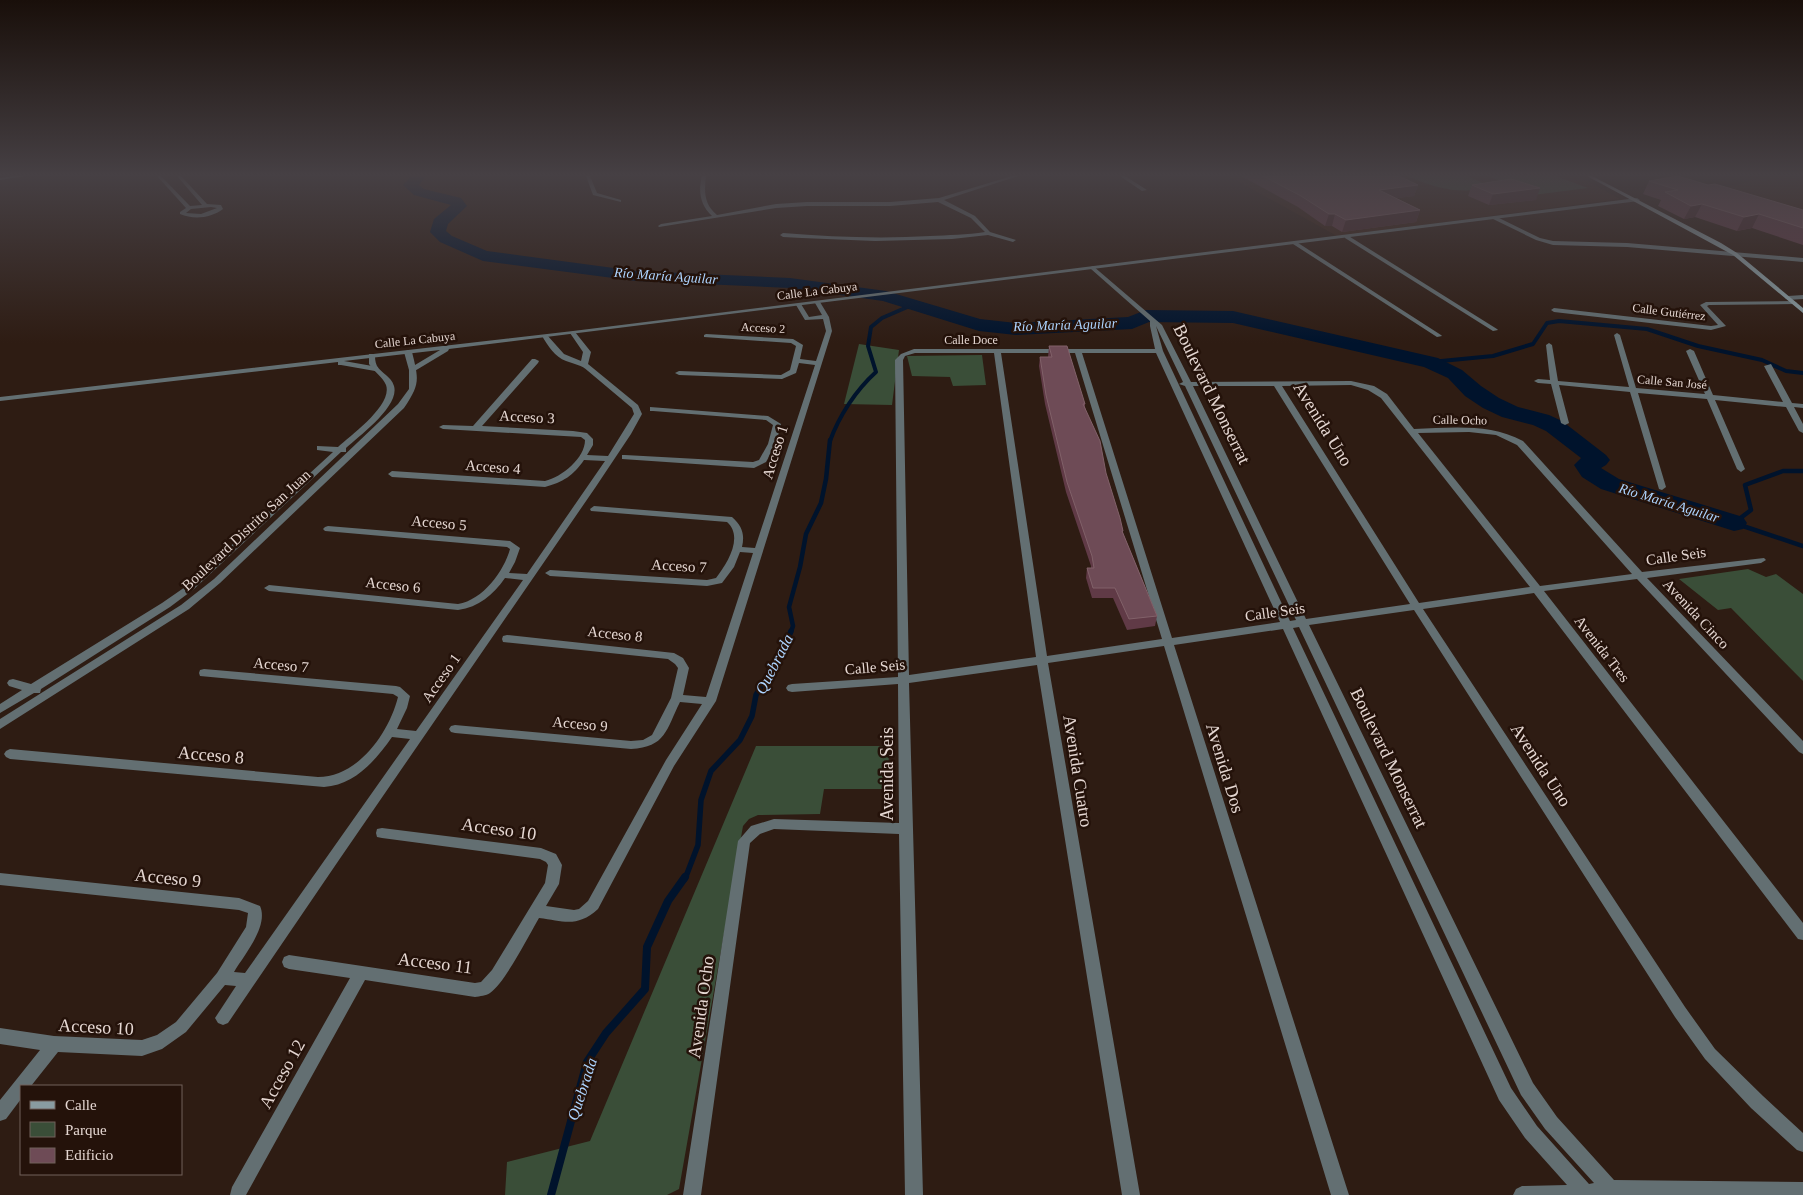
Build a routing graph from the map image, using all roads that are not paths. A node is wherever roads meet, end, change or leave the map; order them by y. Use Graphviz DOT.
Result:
graph roads {
  1 [pos="1388,232"];
  2 [pos="1523,232"];
  3 [pos="1694,232"];
  4 [pos="988,233"];
  5 [pos="783,235"];
  6 [pos="1347,237"];
  7 [pos="1013,240"];
  8 [pos="1295,243"];
  9 [pos="1735,254"];
  10 [pos="1803,260"];
  11 [pos="1093,268"];
  12 [pos="1803,297"];
  13 [pos="1788,298"];
  14 [pos="818,302"];
  15 [pos="1794,303"];
  16 [pos="799,305"];
  17 [pos="1554,310"];
  18 [pos="1803,311"];
  19 [pos="826,317"];
  20 [pos="1153,322"];
  21 [pos="1495,330"];
  22 [pos="573,333"];
  23 [pos="1617,335"];
  24 [pos="545,336"];
  25 [pos="706,336"];
  26 [pos="1439,336"];
  27 [pos="1549,345"];
  28 [pos="457,346"];
  29 [pos="997,351"];
  30 [pos="1159,351"];
  31 [pos="1690,351"];
  32 [pos="408,352"];
  33 [pos="1078,352"];
  34 [pos="903,355"];
  35 [pos="372,356"];
  36 [pos="535,361"];
  37 [pos="796,361"];
  38 [pos="323,362"];
  39 [pos="820,363"];
  40 [pos="584,364"];
  41 [pos="1768,366"];
  42 [pos="374,369"];
  43 [pos="413,370"];
  44 [pos="679,373"];
  45 [pos="1538,381"];
  46 [pos="1554,382"];
  47 [pos="1175,384"];
  48 [pos="1189,384"];
  49 [pos="1277,384"];
  50 [pos="1633,390"];
  51 [pos="20,397"];
  52 [pos="1710,397"];
  53 [pos="0,399"];
  54 [pos="0,404"];
  55 [pos="1788,404"];
  56 [pos="1803,406"];
  57 [pos="653,409"];
  58 [pos="1565,422"];
  59 [pos="442,427"];
  60 [pos="475,429"];
  61 [pos="1412,431"];
  62 [pos="1803,431"];
  63 [pos="1506,435"];
  64 [pos="772,444"];
  65 [pos="792,445"];
  66 [pos="320,448"];
  67 [pos="340,450"];
  68 [pos="354,450"];
  69 [pos="582,457"];
  70 [pos="625,457"];
  71 [pos="610,459"];
  72 [pos="1742,469"];
  73 [pos="392,474"];
  74 [pos="1662,487"];
  75 [pos="594,509"];
  76 [pos="328,529"];
  77 [pos="737,550"];
  78 [pos="759,551"];
  79 [pos="1761,560"];
  80 [pos="550,572"];
  81 [pos="501,575"];
  82 [pos="1640,576"];
  83 [pos="529,577"];
  84 [pos="269,588"];
  85 [pos="1537,590"];
  86 [pos="1417,607"];
  87 [pos="1304,622"];
  88 [pos="1287,625"];
  89 [pos="507,638"];
  90 [pos="1168,643"];
  91 [pos="1042,661"];
  92 [pos="204,673"];
  93 [pos="904,680"];
  94 [pos="12,682"];
  95 [pos="33,688"];
  96 [pos="792,688"];
  97 [pos="49,694"];
  98 [pos="677,698"];
  99 [pos="710,701"];
  100 [pos="0,709"];
  101 [pos="0,724"];
  102 [pos="455,729"];
  103 [pos="389,732"];
  104 [pos="420,736"];
  105 [pos="1803,749"];
  106 [pos="10,754"];
  107 [pos="905,829"];
  108 [pos="382,832"];
  109 [pos="0,879"];
  110 [pos="536,911"];
  111 [pos="1803,934"];
  112 [pos="289,962"];
  113 [pos="361,973"];
  114 [pos="222,978"];
  115 [pos="250,980"];
  116 [pos="223,1018"];
  117 [pos="0,1036"];
  118 [pos="54,1044"];
  119 [pos="22,1085"];
  120 [pos="20,1087"];
  121 [pos="0,1113"];
  122 [pos="1803,1144"];
  123 [pos="1803,1191"];
  124 [pos="1613,1192"];
  125 [pos="238,1193"];
  126 [pos="1586,1194"];
  127 [pos="692,1195"];
  128 [pos="914,1195"];
  129 [pos="1130,1195"];
  130 [pos="1340,1195"];
  131 [pos="1522,1195"];
  1 -- 6 [label="street, Calle La Cabuya"];
  2 -- 9 [label="street"];
  3 -- 9 [label="main road"];
  4 -- 5 [label="street"];
  4 -- 7 [label="street"];
  6 -- 8 [label="street, Calle La Cabuya"];
  6 -- 21 [label="street"];
  8 -- 11 [label="street, Calle La Cabuya"];
  8 -- 26 [label="street"];
  9 -- 10 [label="street"];
  9 -- 13 [label="main road"];
  11 -- 14 [label="street, Calle La Cabuya"];
  11 -- 20 [label="street, Boulevard Monserrat"];
  12 -- 13 [label="street"];
  13 -- 15 [label="main road"];
  14 -- 16 [label="street, Calle La Cabuya"];
  14 -- 19 [label="street, Acceso 1"];
  15 -- 17 [label="street, Calle Gutiérrez"];
  15 -- 18 [label="main road"];
  16 -- 19 [label="street"];
  16 -- 22 [label="street, Calle La Cabuya"];
  19 -- 39 [label="street, Acceso 1"];
  20 -- 30 [label="street, Boulevard Monserrat"];
  20 -- 48 [label="street, Boulevard Monserrat"];
  22 -- 24 [label="street, Calle La Cabuya"];
  22 -- 40 [label="street"];
  23 -- 50 [label="street"];
  24 -- 28 [label="street, Calle La Cabuya"];
  24 -- 40 [label="street, Acceso 1"];
  25 -- 37 [label="street, Acceso 2"];
  27 -- 46 [label="street"];
  28 -- 32 [label="street, Calle La Cabuya"];
  28 -- 43 [label="street"];
  29 -- 33 [label="street, Calle Doce"];
  29 -- 34 [label="street, Calle Doce"];
  29 -- 91 [label="street, Avenida Cuatro"];
  30 -- 33 [label="street, Calle Doce"];
  30 -- 47 [label="street, Boulevard Monserrat"];
  31 -- 52 [label="street"];
  32 -- 35 [label="street, Calle La Cabuya"];
  32 -- 43 [label="street, Boulevard Distrito San Juan"];
  33 -- 90 [label="street, Avenida Dos"];
  34 -- 93 [label="street, Avenida Seis"];
  35 -- 38 [label="street, Calle La Cabuya"];
  35 -- 42 [label="street"];
  36 -- 60 [label="street"];
  37 -- 39 [label="street"];
  37 -- 44 [label="street"];
  38 -- 42 [label="street"];
  38 -- 51 [label="street, Calle La Cabuya"];
  39 -- 65 [label="street, Acceso 1"];
  40 -- 71 [label="street, Acceso 1"];
  41 -- 55 [label="street"];
  42 -- 67 [label="street, Boulevard Distrito San Juan"];
  43 -- 68 [label="street, Boulevard Distrito San Juan"];
  45 -- 46 [label="street, Calle San José"];
  46 -- 50 [label="street, Calle San José"];
  46 -- 58 [label="street"];
  47 -- 48 [label="street"];
  47 -- 88 [label="street, Boulevard Monserrat"];
  48 -- 49 [label="street"];
  48 -- 87 [label="street, Boulevard Monserrat"];
  49 -- 61 [label="street, Avenida Tres"];
  49 -- 86 [label="street, Avenida Uno"];
  50 -- 52 [label="street, Calle San José"];
  50 -- 74 [label="street"];
  51 -- 53 [label="street, Calle La Cabuya"];
  51 -- 54 [label="street"];
  52 -- 55 [label="street, Calle San José"];
  52 -- 72 [label="street"];
  55 -- 56 [label="street, Calle San José"];
  55 -- 62 [label="street"];
  57 -- 64 [label="street"];
  59 -- 60 [label="street, Acceso 3"];
  60 -- 69 [label="street, Acceso 3"];
  61 -- 63 [label="street, Calle Ocho"];
  61 -- 85 [label="street, Avenida Tres"];
  63 -- 82 [label="street, Avenida Cinco"];
  64 -- 65 [label="street"];
  64 -- 70 [label="street"];
  65 -- 78 [label="street, Acceso 1"];
  66 -- 67 [label="street"];
  67 -- 68 [label="street"];
  67 -- 95 [label="street, Boulevard Distrito San Juan"];
  68 -- 97 [label="street, Boulevard Distrito San Juan"];
  69 -- 71 [label="street"];
  69 -- 73 [label="street, Acceso 4"];
  71 -- 83 [label="street, Acceso 1"];
  75 -- 77 [label="street, Acceso 7"];
  76 -- 81 [label="street, Acceso 5"];
  77 -- 78 [label="street"];
  77 -- 80 [label="street, Acceso 7"];
  78 -- 99 [label="street, Acceso 1"];
  79 -- 82 [label="street, Calle Seis"];
  81 -- 83 [label="street"];
  81 -- 84 [label="street, Acceso 6"];
  82 -- 85 [label="street, Calle Seis"];
  82 -- 105 [label="street, Avenida Cinco"];
  83 -- 104 [label="street, Acceso 1"];
  85 -- 86 [label="street, Calle Seis"];
  85 -- 111 [label="street, Avenida Tres"];
  86 -- 87 [label="street, Calle Seis"];
  86 -- 122 [label="street, Avenida Uno"];
  87 -- 88 [label="street, Calle Seis"];
  87 -- 124 [label="street, Boulevard Monserrat"];
  88 -- 90 [label="street, Calle Seis"];
  88 -- 126 [label="street, Boulevard Monserrat"];
  89 -- 98 [label="street, Acceso 8"];
  90 -- 91 [label="street, Calle Seis"];
  90 -- 130 [label="street, Avenida Dos"];
  91 -- 93 [label="street, Calle Seis"];
  91 -- 129 [label="street, Avenida Cuatro"];
  92 -- 103 [label="street, Acceso 7"];
  93 -- 96 [label="street, Calle Seis"];
  93 -- 107 [label="street, Avenida Seis"];
  94 -- 95 [label="street"];
  95 -- 97 [label="street"];
  95 -- 100 [label="street, Boulevard Distrito San Juan"];
  97 -- 101 [label="street, Boulevard Distrito San Juan"];
  98 -- 99 [label="street"];
  98 -- 102 [label="street, Acceso 9"];
  99 -- 110 [label="street, Acceso 1"];
  103 -- 104 [label="street"];
  103 -- 106 [label="street, Acceso 8"];
  104 -- 115 [label="street, Acceso 1"];
  107 -- 127 [label="street, Avenida Ocho"];
  107 -- 128 [label="street, Avenida Seis"];
  108 -- 110 [label="street, Acceso 10"];
  109 -- 114 [label="street, Acceso 9"];
  110 -- 113 [label="street, Acceso 11"];
  112 -- 113 [label="street, Acceso 11"];
  113 -- 125 [label="street, Acceso 12"];
  114 -- 115 [label="street"];
  114 -- 118 [label="street, Acceso 10"];
  115 -- 116 [label="street, Acceso 1"];
  117 -- 118 [label="street, Acceso 10"];
  118 -- 119 [label="street"];
  120 -- 121 [label="street"];
  123 -- 124 [label="street"];
  124 -- 126 [label="street"];
  126 -- 131 [label="street"];
}
